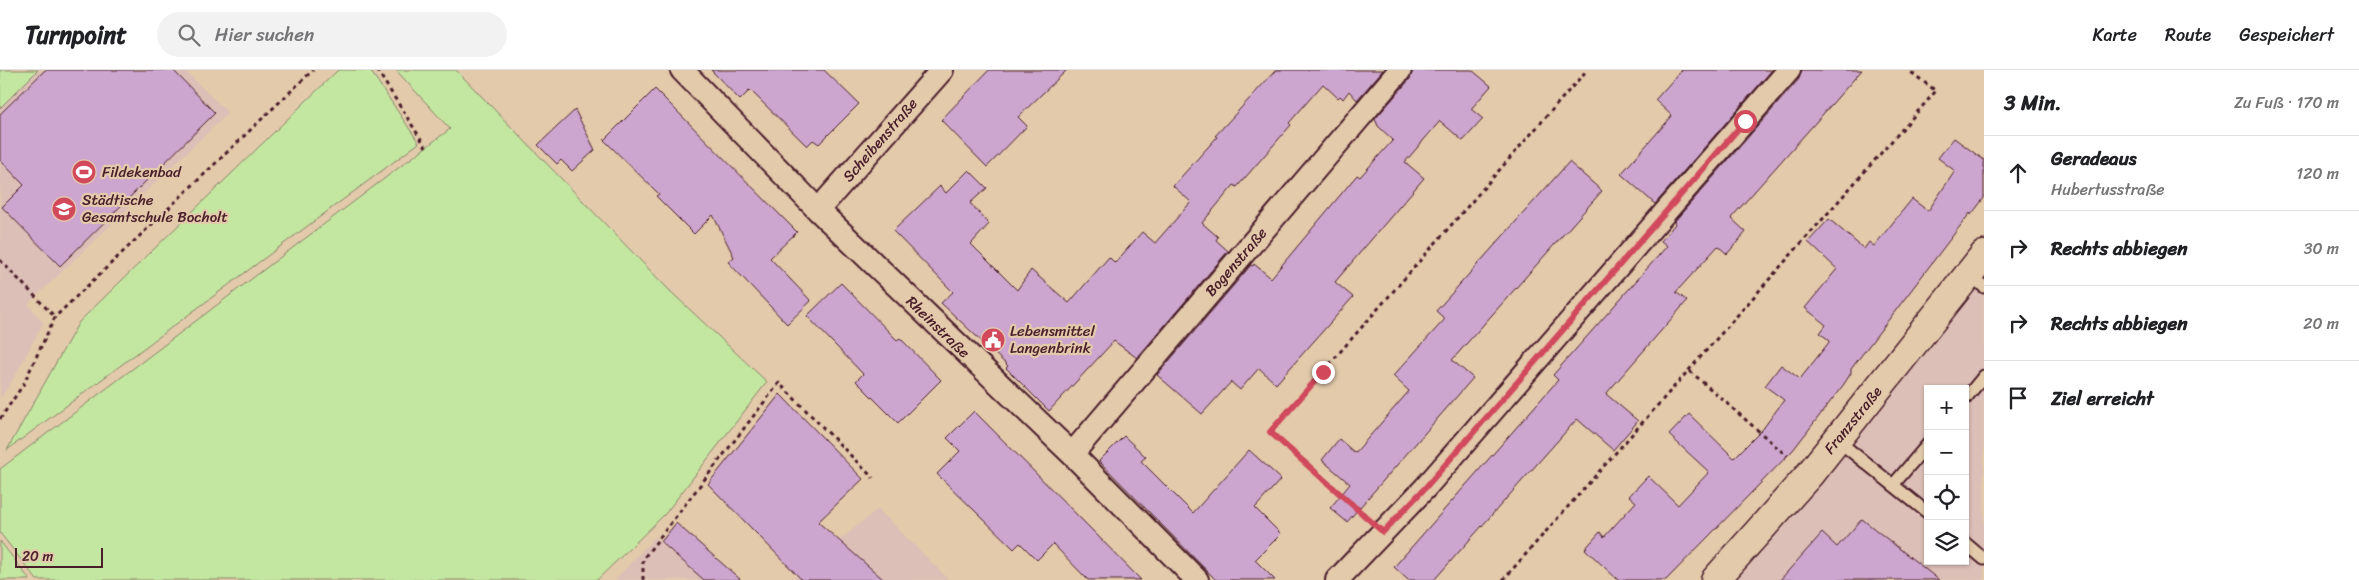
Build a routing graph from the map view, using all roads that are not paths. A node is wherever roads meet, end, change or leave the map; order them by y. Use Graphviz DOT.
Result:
graph roads {
  1 [pos="682,70"];
  2 [pos="942,70"];
  3 [pos="1400,70"];
  4 [pos="1789,70"];
  5 [pos="818,210"];
  6 [pos="1979,272"];
  7 [pos="1984,376"];
  8 [pos="1969,394"];
  9 [pos="1837,440"];
  10 [pos="1924,449"];
  11 [pos="1072,454"];
  12 [pos="1893,485"];
  13 [pos="1924,510"];
  14 [pos="1969,547"];
  15 [pos="1984,559"];
  16 [pos="1197,580"];
  17 [pos="1338,580"];
  18 [pos="1715,580"];
  1 -- 5 [label="street, Rheinstraße"];
  2 -- 5 [label="street, Scheibenstraße"];
  3 -- 11 [label="street, Bogenstraße"];
  4 -- 17 [label="street"];
  5 -- 11 [label="street, Rheinstraße"];
  6 -- 9 [label="street, Franzstraße"];
  7 -- 8 [label="lane"];
  9 -- 12 [label="lane"];
  9 -- 18 [label="street, Franzstraße"];
  10 -- 12 [label="lane"];
  11 -- 16 [label="street, Rheinstraße"];
  12 -- 13 [label="lane"];
  14 -- 15 [label="lane"];
}
